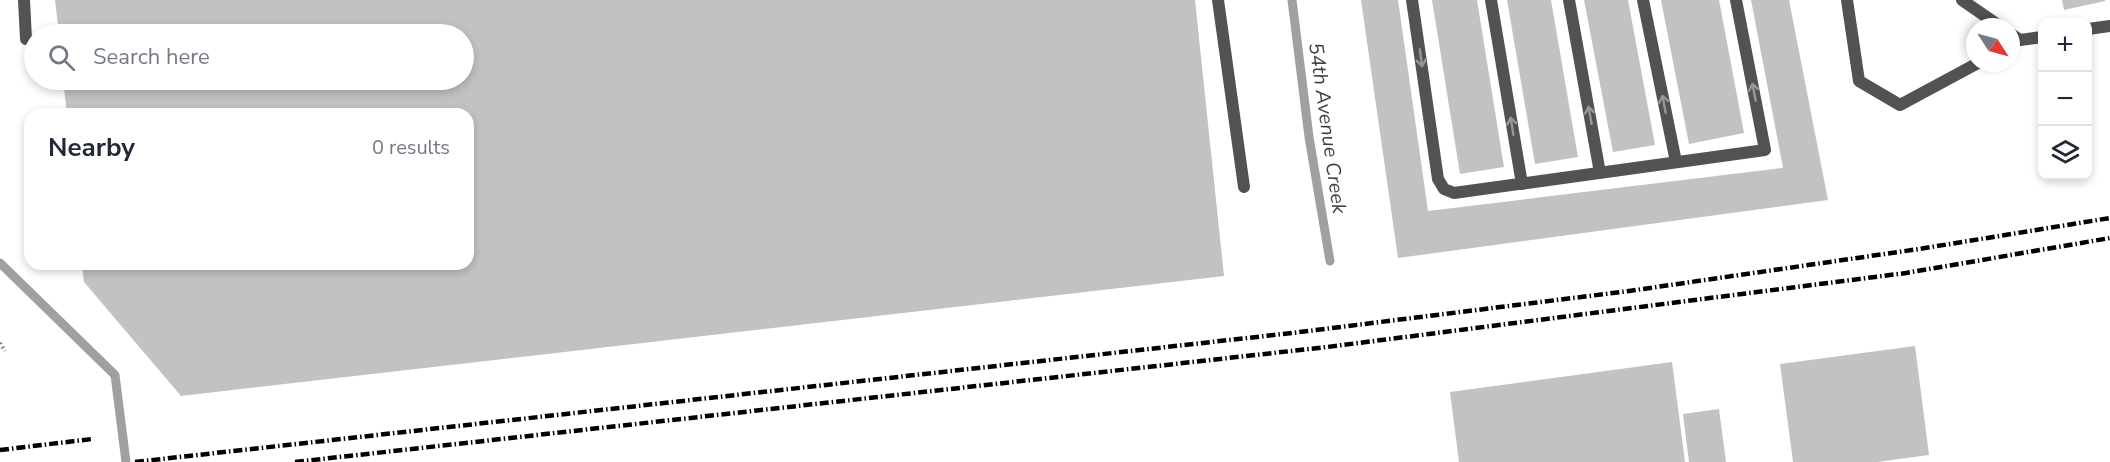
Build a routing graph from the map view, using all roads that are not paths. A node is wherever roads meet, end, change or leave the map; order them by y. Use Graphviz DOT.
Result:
graph roads {
  1 [pos="24,0"];
  2 [pos="1218,0"];
  3 [pos="1412,0"];
  4 [pos="1491,0"];
  5 [pos="1569,0"];
  6 [pos="1643,0"];
  7 [pos="1736,0"];
  8 [pos="1847,0"];
  9 [pos="1962,0"];
  10 [pos="1988,18"];
  11 [pos="26,24"];
  12 [pos="2110,26"];
  13 [pos="2092,28"];
  14 [pos="2038,38"];
  15 [pos="2020,39"];
  16 [pos="1966,69"];
  17 [pos="1676,162"];
  18 [pos="1600,173"];
  19 [pos="1522,184"];
  20 [pos="1244,187"];
  1 -- 11 [label="lane"];
  2 -- 20 [label="lane"];
  3 -- 19 [label="lane, one-way"];
  19 -- 4 [label="lane, one-way"];
  18 -- 5 [label="lane, one-way"];
  17 -- 6 [label="lane, one-way"];
  17 -- 7 [label="lane, one-way"];
  8 -- 16 [label="lane"];
  9 -- 10 [label="lane"];
  12 -- 13 [label="lane"];
  14 -- 15 [label="lane"];
  17 -- 18 [label="lane"];
  18 -- 19 [label="lane"];
}
